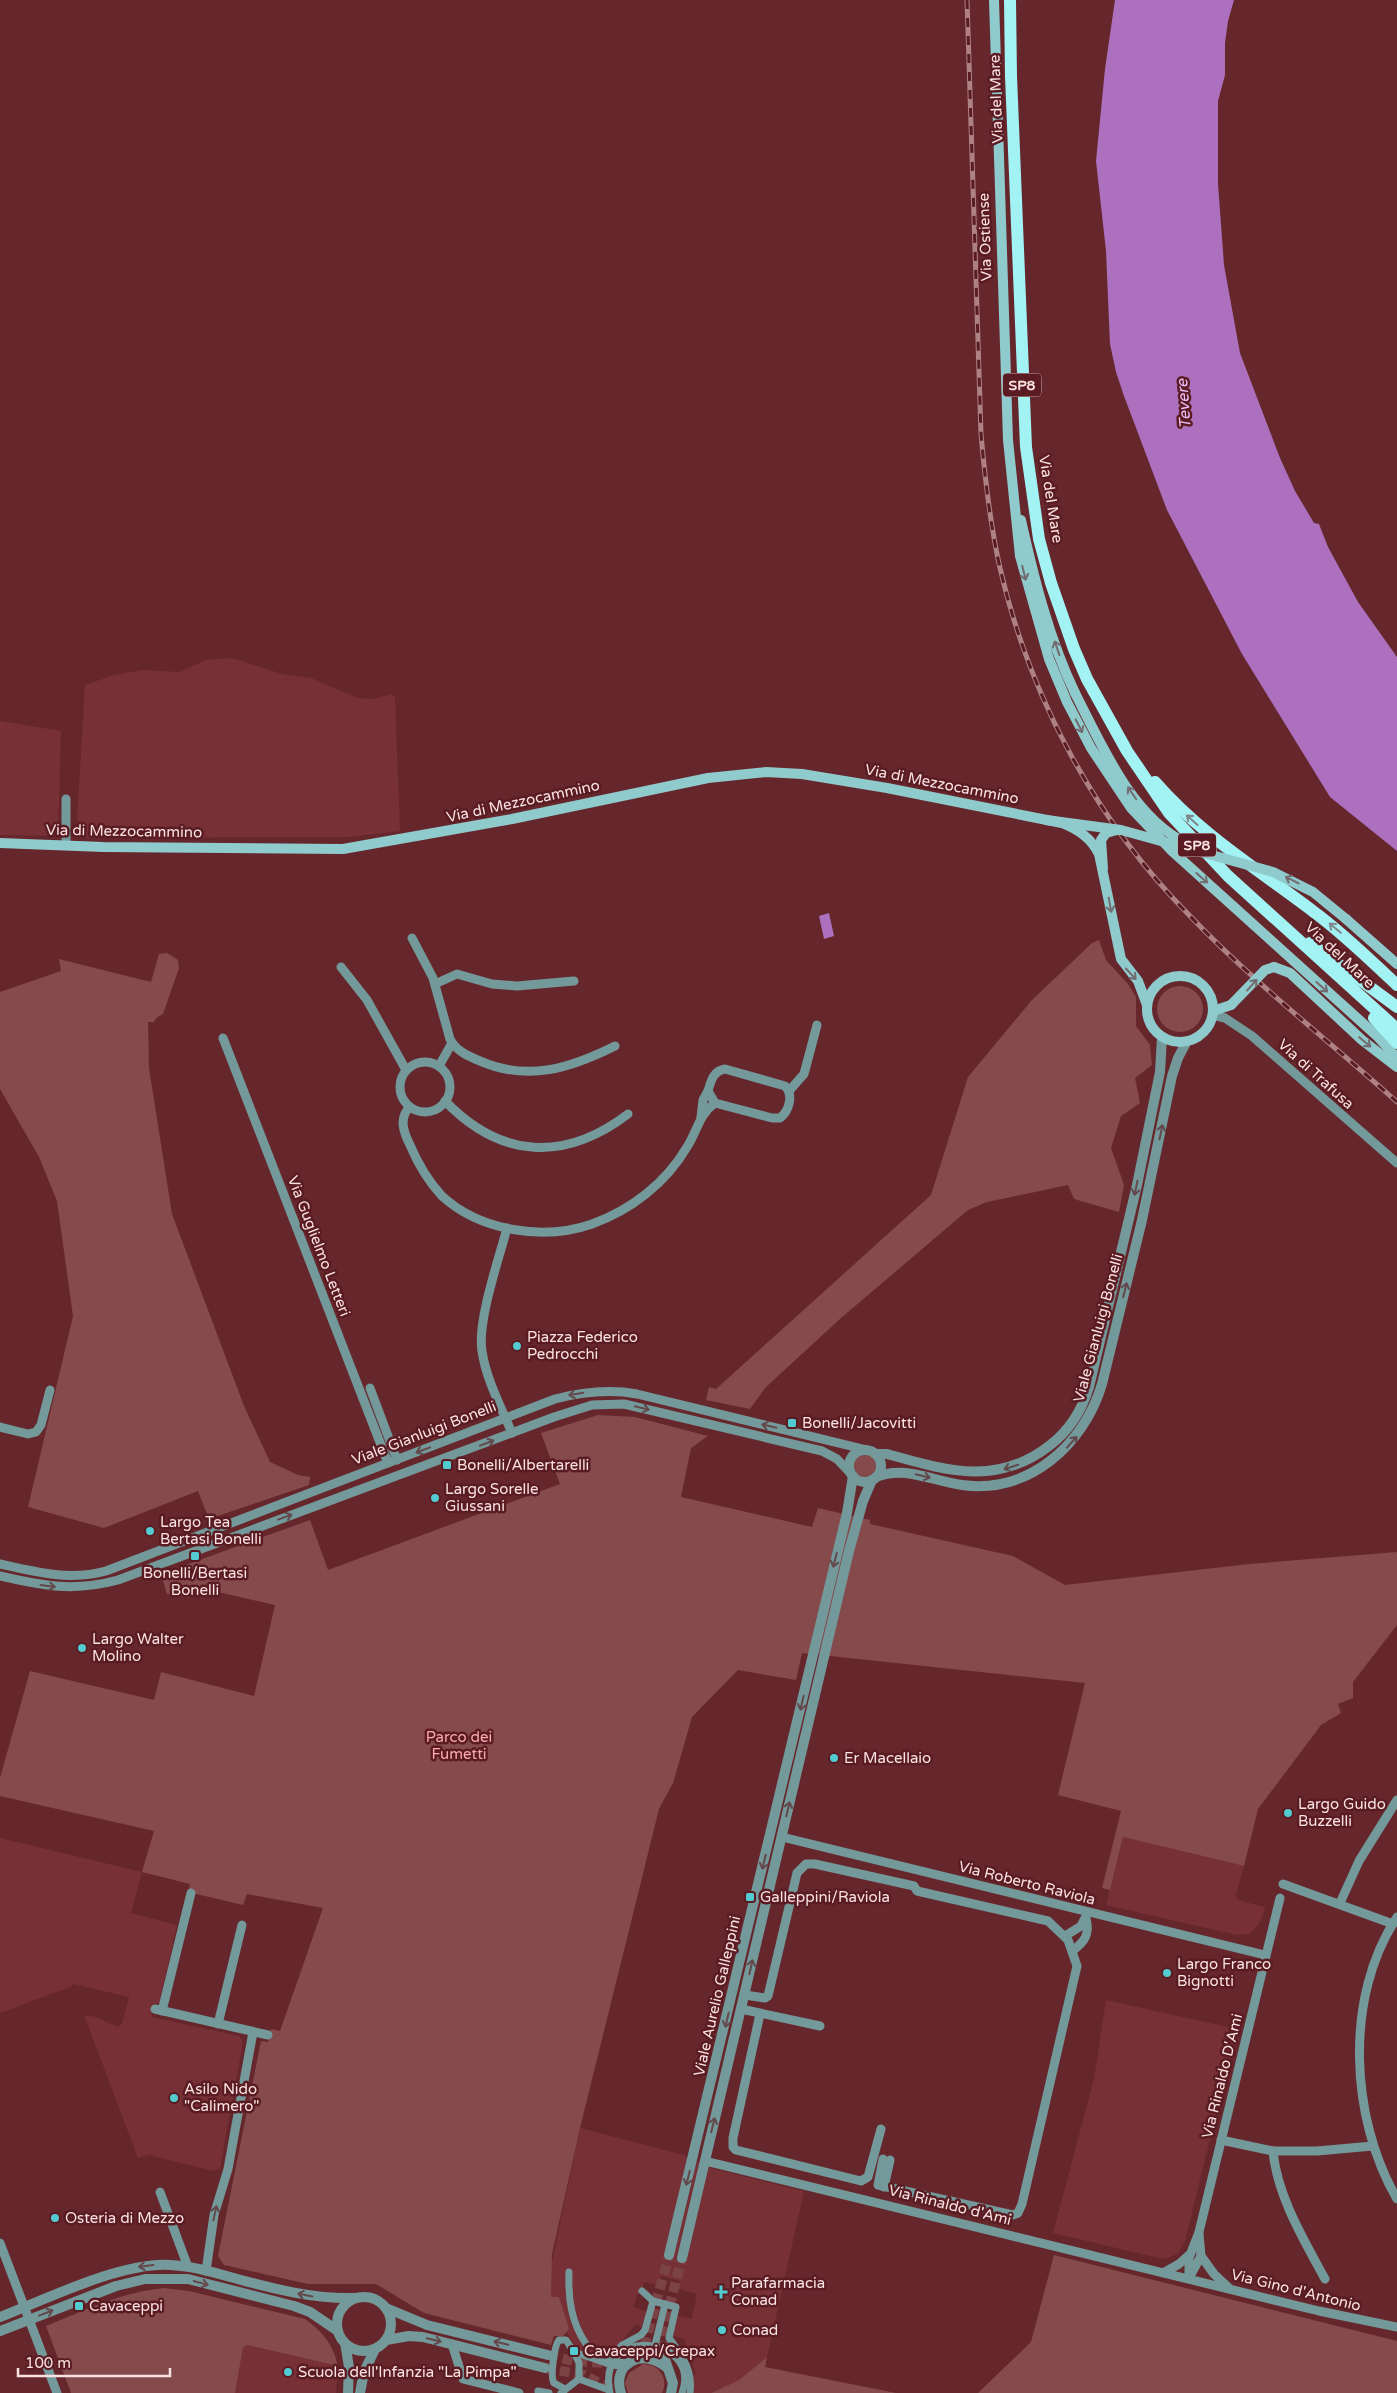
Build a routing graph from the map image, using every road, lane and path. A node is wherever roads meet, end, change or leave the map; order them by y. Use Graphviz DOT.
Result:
graph roads {
  1 [pos="994,0"];
  2 [pos="1010,0"];
  3 [pos="1011,473"];
  4 [pos="1127,751"];
  5 [pos="66,799"];
  6 [pos="1046,820"];
  7 [pos="1121,830"];
  8 [pos="0,843"];
  9 [pos="66,845"];
  10 [pos="1210,854"];
  11 [pos="1103,868"];
  12 [pos="1283,925"];
  13 [pos="412,938"];
  14 [pos="1320,962"];
  15 [pos="1397,964"];
  16 [pos="341,967"];
  17 [pos="574,981"];
  18 [pos="435,984"];
  19 [pos="1397,985"];
  20 [pos="1147,1005"];
  21 [pos="1397,1007"];
  22 [pos="1213,1013"];
  23 [pos="817,1026"];
  24 [pos="1397,1029"];
  25 [pos="1162,1037"];
  26 [pos="223,1038"];
  27 [pos="1187,1042"];
  28 [pos="1397,1043"];
  29 [pos="452,1044"];
  30 [pos="615,1046"];
  31 [pos="1397,1058"];
  32 [pos="438,1066"];
  33 [pos="1397,1067"];
  34 [pos="406,1070"];
  35 [pos="708,1091"];
  36 [pos="789,1091"];
  37 [pos="445,1101"];
  38 [pos="715,1103"];
  39 [pos="410,1107"];
  40 [pos="628,1114"];
  41 [pos="701,1118"];
  42 [pos="1397,1163"];
  43 [pos="507,1228"];
  44 [pos="370,1388"];
  45 [pos="50,1390"];
  46 [pos="506,1418"];
  47 [pos="0,1427"];
  48 [pos="512,1433"];
  49 [pos="871,1452"];
  50 [pos="393,1462"];
  51 [pos="853,1476"];
  52 [pos="874,1479"];
  53 [pos="0,1564"];
  54 [pos="0,1576"];
  55 [pos="1397,1800"];
  56 [pos="782,1837"];
  57 [pos="1283,1884"];
  58 [pos="191,1893"];
  59 [pos="1280,1898"];
  60 [pos="1340,1903"];
  61 [pos="1087,1915"];
  62 [pos="1395,1920"];
  63 [pos="242,1925"];
  64 [pos="1065,1936"];
  65 [pos="1072,1951"];
  66 [pos="1266,1955"];
  67 [pos="745,1994"];
  68 [pos="741,2009"];
  69 [pos="760,2014"];
  70 [pos="218,2024"];
  71 [pos="820,2026"];
  72 [pos="253,2032"];
  73 [pos="268,2035"];
  74 [pos="881,2129"];
  75 [pos="1221,2140"];
  76 [pos="1372,2146"];
  77 [pos="1273,2151"];
  78 [pos="705,2160"];
  79 [pos="887,2160"];
  80 [pos="160,2192"];
  81 [pos="1397,2199"];
  82 [pos="1199,2232"];
  83 [pos="0,2242"];
  84 [pos="1190,2253"];
  85 [pos="669,2255"];
  86 [pos="1201,2256"];
  87 [pos="682,2258"];
  88 [pos="188,2267"];
  89 [pos="206,2270"];
  90 [pos="570,2272"];
  91 [pos="1165,2272"];
  92 [pos="1189,2278"];
  93 [pos="1326,2279"];
  94 [pos="1230,2289"];
  95 [pos="642,2292"];
  96 [pos="354,2298"];
  97 [pos="652,2301"];
  98 [pos="665,2304"];
  99 [pos="24,2308"];
  100 [pos="386,2308"];
  101 [pos="0,2318"];
  102 [pos="29,2320"];
  103 [pos="1397,2327"];
  104 [pos="0,2331"];
  105 [pos="338,2331"];
  106 [pos="578,2332"];
  107 [pos="386,2340"];
  108 [pos="566,2340"];
  109 [pos="345,2343"];
  110 [pos="452,2344"];
  111 [pos="586,2344"];
  112 [pos="659,2348"];
  113 [pos="375,2349"];
  114 [pos="574,2352"];
  115 [pos="548,2355"];
  116 [pos="611,2364"];
  117 [pos="628,2364"];
  118 [pos="666,2367"];
  119 [pos="545,2368"];
  120 [pos="579,2379"];
  121 [pos="672,2388"];
  122 [pos="538,2391"];
  123 [pos="563,2391"];
  124 [pos="614,2392"];
  125 [pos="58,2393"];
  126 [pos="348,2393"];
  127 [pos="360,2393"];
  128 [pos="519,2393"];
  129 [pos="549,2393"];
  130 [pos="680,2393"];
  131 [pos="690,2393"];
  1 -- 3 [label="main road, Via Ostiense"];
  2 -- 4 [label="main road, Via del Mare / SP8"];
  10 -- 3 [label="main road, one-way, bridge"];
  3 -- 31 [label="main road, one-way"];
  4 -- 12 [label="main road, Via del Mare / SP8"];
  19 -- 4 [label="main road, one-way"];
  5 -- 9 [label="street"];
  6 -- 7 [label="main road, Via di Mezzocammino, bridge"];
  6 -- 9 [label="main road, Via di Mezzocammino"];
  6 -- 11 [label="main road, Via di Mezzocammino, bridge"];
  7 -- 10 [label="main road, bridge"];
  7 -- 11 [label="main road, Via di Mezzocammino, bridge"];
  8 -- 9 [label="main road, Via di Mezzocammino"];
  15 -- 10 [label="main road, one-way, bridge"];
  11 -- 20 [label="main road, Via di Mezzocammino, one-way"];
  12 -- 14 [label="main road, Via del Mare / SP8"];
  12 -- 21 [label="main road, Via del Mare / SP8"];
  13 -- 18 [label="street"];
  14 -- 24 [label="main road, Via del Mare / SP8"];
  14 -- 28 [label="main road"];
  16 -- 34 [label="street"];
  17 -- 18 [label="street"];
  18 -- 29 [label="street"];
  20 -- 22 [label="main road"];
  20 -- 25 [label="main road"];
  22 -- 27 [label="main road"];
  22 -- 33 [label="main road, one-way, bridge"];
  22 -- 42 [label="street, Via di Trafusa"];
  23 -- 36 [label="street"];
  25 -- 27 [label="main road"];
  25 -- 49 [label="street, Viale Gianluigi Bonelli, one-way"];
  26 -- 50 [label="street, Via Guglielmo Letteri"];
  52 -- 27 [label="street, Viale Gianluigi Bonelli, one-way"];
  29 -- 30 [label="street"];
  29 -- 32 [label="street"];
  32 -- 34 [label="street"];
  32 -- 37 [label="street"];
  34 -- 39 [label="street"];
  35 -- 36 [label="street"];
  35 -- 38 [label="street"];
  35 -- 41 [label="street"];
  36 -- 38 [label="street"];
  37 -- 39 [label="street"];
  37 -- 40 [label="street"];
  38 -- 41 [label="street"];
  39 -- 43 [label="street"];
  41 -- 43 [label="street"];
  43 -- 46 [label="street"];
  44 -- 50 [label="street"];
  45 -- 47 [label="street"];
  46 -- 48 [label="street"];
  49 -- 46 [label="street, Viale Gianluigi Bonelli, one-way"];
  46 -- 50 [label="street, Viale Gianluigi Bonelli, one-way"];
  48 -- 51 [label="street, Viale Gianluigi Bonelli, one-way"];
  54 -- 48 [label="street, Viale Gianluigi Bonelli, one-way"];
  49 -- 51 [label="street"];
  49 -- 52 [label="street"];
  50 -- 53 [label="street, Viale Gianluigi Bonelli"];
  51 -- 52 [label="street"];
  51 -- 85 [label="street, Viale Aurelio Galleppini, one-way"];
  56 -- 52 [label="street, Viale Aurelio Galleppini, one-way"];
  55 -- 60 [label="street"];
  56 -- 61 [label="street, Via Roberto Raviola"];
  67 -- 56 [label="street, Viale Aurelio Galleppini, one-way"];
  57 -- 60 [label="street"];
  58 -- 70 [label="street"];
  59 -- 66 [label="street, Via Rinaldo D'Ami"];
  60 -- 62 [label="street"];
  61 -- 64 [label="street"];
  61 -- 65 [label="street"];
  61 -- 66 [label="street, Via Roberto Raviola"];
  62 -- 76 [label="street"];
  63 -- 70 [label="street"];
  64 -- 65 [label="street"];
  64 -- 67 [label="street"];
  65 -- 79 [label="street"];
  66 -- 75 [label="street, Via Rinaldo D'Ami"];
  67 -- 68 [label="street, Viale Aurelio Galleppini"];
  68 -- 69 [label="street"];
  78 -- 68 [label="street, Viale Aurelio Galleppini, one-way"];
  69 -- 71 [label="street"];
  69 -- 74 [label="street"];
  70 -- 72 [label="street"];
  72 -- 73 [label="street"];
  89 -- 72 [label="street, one-way"];
  75 -- 77 [label="street"];
  75 -- 82 [label="street, Via Rinaldo D'Ami"];
  76 -- 77 [label="street"];
  76 -- 81 [label="street"];
  77 -- 93 [label="street"];
  78 -- 87 [label="street, Viale Aurelio Galleppini"];
  78 -- 91 [label="street, Via Rinaldo d'Ami"];
  80 -- 88 [label="street"];
  82 -- 84 [label="street, Via Rinaldo D'Ami"];
  82 -- 86 [label="street, Via Rinaldo D'Ami"];
  83 -- 99 [label="street"];
  84 -- 91 [label="street, Via Rinaldo D'Ami"];
  84 -- 92 [label="street, Via Rinaldo D'Ami"];
  86 -- 92 [label="street"];
  86 -- 94 [label="street"];
  88 -- 89 [label="street"];
  88 -- 99 [label="street, one-way"];
  96 -- 89 [label="street, one-way"];
  90 -- 106 [label="street"];
  91 -- 92 [label="street, Via Rinaldo d'Ami"];
  92 -- 94 [label="street, Via Gino d'Antonio"];
  94 -- 103 [label="street, Via Gino d'Antonio"];
  95 -- 97 [label="street"];
  96 -- 100 [label="street"];
  96 -- 105 [label="street"];
  97 -- 98 [label="street"];
  97 -- 116 [label="street"];
  98 -- 112 [label="street"];
  98 -- 131 [label="street"];
  99 -- 101 [label="street"];
  99 -- 102 [label="street"];
  100 -- 107 [label="street"];
  115 -- 100 [label="street, one-way"];
  102 -- 104 [label="street"];
  102 -- 105 [label="street, one-way"];
  102 -- 125 [label="street"];
  105 -- 109 [label="street"];
  106 -- 108 [label="street"];
  106 -- 111 [label="street"];
  107 -- 110 [label="street, one-way"];
  107 -- 113 [label="street"];
  108 -- 114 [label="street"];
  108 -- 123 [label="street"];
  109 -- 113 [label="street"];
  109 -- 126 [label="street"];
  110 -- 119 [label="street"];
  110 -- 128 [label="street"];
  112 -- 116 [label="street"];
  112 -- 118 [label="street"];
  112 -- 130 [label="street"];
  113 -- 127 [label="street"];
  114 -- 116 [label="street"];
  114 -- 120 [label="street"];
  116 -- 117 [label="street"];
  116 -- 124 [label="street"];
  117 -- 118 [label="street"];
  117 -- 124 [label="street"];
  118 -- 121 [label="street"];
  120 -- 123 [label="street"];
  120 -- 124 [label="street"];
  121 -- 130 [label="street"];
  122 -- 129 [label="street"];
}
